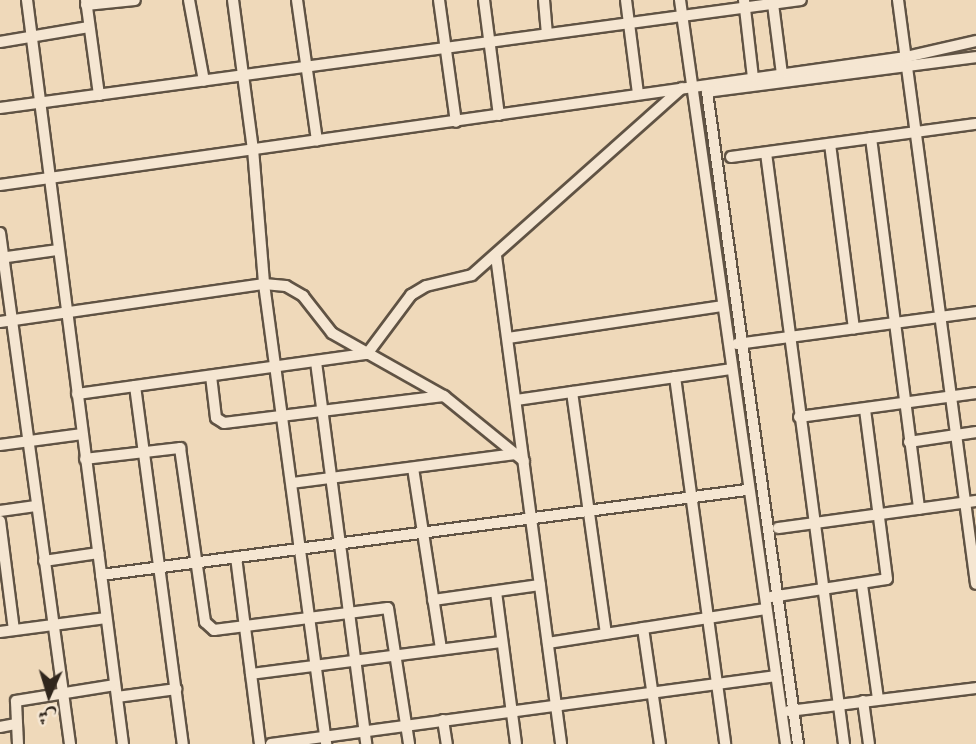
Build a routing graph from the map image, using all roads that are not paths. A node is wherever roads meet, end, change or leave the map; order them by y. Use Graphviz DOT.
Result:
graph roads {
  1 [pos="27,0"];
  2 [pos="135,0"];
  3 [pos="190,0"];
  4 [pos="233,0"];
  5 [pos="297,0"];
  6 [pos="439,0"];
  7 [pos="484,0"];
  8 [pos="544,0"];
  9 [pos="626,0"];
  10 [pos="680,0"];
  11 [pos="801,0"];
  12 [pos="898,0"];
  13 [pos="86,3"];
  14 [pos="745,4"];
  15 [pos="773,4"];
  16 [pos="682,16"];
  17 [pos="629,23"];
  18 [pos="89,27"];
  19 [pos="547,34"];
  20 [pos="30,38"];
  21 [pos="976,41"];
  22 [pos="0,42"];
  23 [pos="489,42"];
  24 [pos="446,48"];
  25 [pos="976,57"];
  26 [pos="906,62"];
  27 [pos="306,67"];
  28 [pos="782,74"];
  29 [pos="243,76"];
  30 [pos="753,78"];
  31 [pos="204,81"];
  32 [pos="687,87"];
  33 [pos="638,94"];
  34 [pos="99,95"];
  35 [pos="39,103"];
  36 [pos="0,108"];
  37 [pos="499,115"];
  38 [pos="456,122"];
  39 [pos="976,124"];
  40 [pos="916,132"];
  41 [pos="871,138"];
  42 [pos="317,141"];
  43 [pos="830,144"];
  44 [pos="253,149"];
  45 [pos="766,153"];
  46 [pos="731,157"];
  47 [pos="49,179"];
  48 [pos="0,185"];
  49 [pos="0,233"];
  50 [pos="58,250"];
  51 [pos="496,256"];
  52 [pos="2,258"];
  53 [pos="264,284"];
  54 [pos="722,306"];
  55 [pos="976,312"];
  56 [pos="66,313"];
  57 [pos="940,317"];
  58 [pos="12,321"];
  59 [pos="0,322"];
  60 [pos="892,324"];
  61 [pos="854,328"];
  62 [pos="789,337"];
  63 [pos="508,338"];
  64 [pos="742,343"];
  65 [pos="727,345"];
  66 [pos="367,354"];
  67 [pos="316,362"];
  68 [pos="275,368"];
  69 [pos="731,369"];
  70 [pos="211,376"];
  71 [pos="675,377"];
  72 [pos="135,386"];
  73 [pos="572,392"];
  74 [pos="976,393"];
  75 [pos="77,394"];
  76 [pos="444,396"];
  77 [pos="951,397"];
  78 [pos="516,400"];
  79 [pos="902,404"];
  80 [pos="865,409"];
  81 [pos="322,411"];
  82 [pos="282,416"];
  83 [pos="799,417"];
  84 [pos="976,432"];
  85 [pos="82,434"];
  86 [pos="956,435"];
  87 [pos="28,441"];
  88 [pos="909,442"];
  89 [pos="0,445"];
  90 [pos="144,452"];
  91 [pos="85,458"];
  92 [pos="520,458"];
  93 [pos="413,468"];
  94 [pos="331,478"];
  95 [pos="292,483"];
  96 [pos="747,490"];
  97 [pos="691,498"];
  98 [pos="971,502"];
  99 [pos="36,506"];
  100 [pos="919,509"];
  101 [pos="0,511"];
  102 [pos="589,511"];
  103 [pos="878,514"];
  104 [pos="531,519"];
  105 [pos="0,521"];
  106 [pos="814,523"];
  107 [pos="778,528"];
  108 [pos="423,532"];
  109 [pos="340,544"];
  110 [pos="300,549"];
  111 [pos="98,553"];
  112 [pos="236,557"];
  113 [pos="44,561"];
  114 [pos="199,562"];
  115 [pos="158,568"];
  116 [pos="975,570"];
  117 [pos="101,575"];
  118 [pos="976,584"];
  119 [pos="540,585"];
  120 [pos="862,585"];
  121 [pos="824,590"];
  122 [pos="496,592"];
  123 [pos="777,596"];
  124 [pos="433,600"];
  125 [pos="765,603"];
  126 [pos="349,611"];
  127 [pos="309,617"];
  128 [pos="106,618"];
  129 [pos="708,618"];
  130 [pos="52,625"];
  131 [pos="245,626"];
  132 [pos="643,628"];
  133 [pos="14,630"];
  134 [pos="0,632"];
  135 [pos="606,634"];
  136 [pos="502,642"];
  137 [pos="548,643"];
  138 [pos="441,649"];
  139 [pos="396,654"];
  140 [pos="355,660"];
  141 [pos="315,666"];
  142 [pos="251,674"];
  143 [pos="776,677"];
  144 [pos="115,685"];
  145 [pos="717,685"];
  146 [pos="976,688"];
  147 [pos="176,689"];
  148 [pos="653,692"];
  149 [pos="63,693"];
  150 [pos="117,697"];
  151 [pos="878,699"];
  152 [pos="863,701"];
  153 [pos="838,704"];
  154 [pos="556,706"];
  155 [pos="793,711"];
  156 [pos="512,712"];
  157 [pos="781,712"];
  158 [pos="443,720"];
  159 [pos="15,724"];
  160 [pos="406,725"];
  161 [pos="0,727"];
  162 [pos="365,732"];
  163 [pos="325,740"];
  164 [pos="18,744"];
  165 [pos="70,744"];
  166 [pos="123,744"];
  167 [pos="183,744"];
  168 [pos="260,744"];
  169 [pos="271,744"];
  170 [pos="366,744"];
  171 [pos="409,744"];
  172 [pos="447,744"];
  173 [pos="516,744"];
  174 [pos="561,744"];
  175 [pos="660,744"];
  176 [pos="725,744"];
  177 [pos="780,744"];
  178 [pos="786,744"];
  179 [pos="798,744"];
  180 [pos="844,744"];
  181 [pos="869,744"];
  1 -- 20 [label="street"];
  2 -- 13 [label="street"];
  3 -- 31 [label="street"];
  4 -- 29 [label="street"];
  5 -- 27 [label="street"];
  6 -- 24 [label="street"];
  7 -- 23 [label="street"];
  8 -- 19 [label="street"];
  9 -- 17 [label="street"];
  10 -- 16 [label="street"];
  11 -- 15 [label="street"];
  12 -- 26 [label="street"];
  13 -- 18 [label="street"];
  14 -- 15 [label="street"];
  14 -- 16 [label="street"];
  14 -- 30 [label="street"];
  15 -- 28 [label="street"];
  16 -- 17 [label="street"];
  16 -- 32 [label="street"];
  17 -- 19 [label="street"];
  17 -- 33 [label="street"];
  18 -- 20 [label="street"];
  18 -- 34 [label="street"];
  19 -- 23 [label="street"];
  20 -- 22 [label="street"];
  20 -- 35 [label="street"];
  21 -- 26 [label="street"];
  23 -- 24 [label="street"];
  23 -- 37 [label="street"];
  24 -- 27 [label="street"];
  24 -- 38 [label="street"];
  25 -- 26 [label="street"];
  26 -- 28 [label="street"];
  26 -- 40 [label="street"];
  26 -- 64 [label="street"];
  27 -- 29 [label="street"];
  27 -- 42 [label="street"];
  28 -- 30 [label="street"];
  29 -- 31 [label="street"];
  29 -- 44 [label="street"];
  30 -- 32 [label="street"];
  31 -- 34 [label="street"];
  32 -- 33 [label="street"];
  32 -- 51 [label="street"];
  32 -- 54 [label="street"];
  33 -- 37 [label="street"];
  34 -- 35 [label="street"];
  35 -- 36 [label="street"];
  35 -- 47 [label="street"];
  37 -- 38 [label="street"];
  38 -- 42 [label="street"];
  39 -- 40 [label="street"];
  40 -- 41 [label="street"];
  40 -- 57 [label="street"];
  41 -- 43 [label="street"];
  41 -- 60 [label="street"];
  42 -- 44 [label="street"];
  43 -- 45 [label="street"];
  43 -- 61 [label="street"];
  44 -- 47 [label="street"];
  44 -- 53 [label="street"];
  45 -- 46 [label="street"];
  45 -- 62 [label="street"];
  47 -- 48 [label="street"];
  47 -- 50 [label="street"];
  49 -- 52 [label="street"];
  50 -- 52 [label="street"];
  50 -- 56 [label="street"];
  51 -- 63 [label="street"];
  51 -- 66 [label="street"];
  52 -- 58 [label="street"];
  53 -- 56 [label="street"];
  53 -- 66 [label="street"];
  53 -- 68 [label="street"];
  54 -- 63 [label="street"];
  54 -- 65 [label="street"];
  55 -- 57 [label="street"];
  56 -- 58 [label="street"];
  56 -- 75 [label="street"];
  57 -- 60 [label="street"];
  57 -- 77 [label="street"];
  58 -- 59 [label="street"];
  58 -- 87 [label="street"];
  60 -- 61 [label="street"];
  60 -- 79 [label="street"];
  61 -- 62 [label="street"];
  62 -- 64 [label="street"];
  62 -- 83 [label="street"];
  63 -- 78 [label="street"];
  64 -- 65 [label="street"];
  64 -- 123 [label="street"];
  65 -- 69 [label="street"];
  66 -- 67 [label="street"];
  66 -- 76 [label="street"];
  67 -- 68 [label="street"];
  67 -- 81 [label="street"];
  68 -- 70 [label="street"];
  68 -- 82 [label="street"];
  69 -- 71 [label="street"];
  69 -- 96 [label="street"];
  70 -- 72 [label="street"];
  70 -- 82 [label="street"];
  71 -- 73 [label="street"];
  71 -- 97 [label="street"];
  72 -- 75 [label="street"];
  72 -- 90 [label="street"];
  73 -- 78 [label="street"];
  73 -- 102 [label="street"];
  74 -- 77 [label="street"];
  75 -- 85 [label="street"];
  76 -- 81 [label="street"];
  76 -- 92 [label="street"];
  77 -- 79 [label="street"];
  77 -- 86 [label="street"];
  78 -- 92 [label="street"];
  79 -- 80 [label="street"];
  79 -- 88 [label="street"];
  80 -- 83 [label="street"];
  80 -- 103 [label="street"];
  81 -- 82 [label="street"];
  81 -- 94 [label="street"];
  82 -- 95 [label="street"];
  83 -- 106 [label="street"];
  84 -- 86 [label="street"];
  85 -- 87 [label="street"];
  85 -- 91 [label="street"];
  86 -- 88 [label="street"];
  86 -- 98 [label="street"];
  87 -- 89 [label="street"];
  87 -- 99 [label="street"];
  88 -- 100 [label="street"];
  90 -- 91 [label="street"];
  90 -- 114 [label="street"];
  90 -- 115 [label="street"];
  91 -- 111 [label="street"];
  92 -- 93 [label="street"];
  92 -- 104 [label="street"];
  93 -- 94 [label="street"];
  93 -- 108 [label="street"];
  94 -- 95 [label="street"];
  94 -- 109 [label="street"];
  95 -- 110 [label="street"];
  96 -- 97 [label="street"];
  96 -- 125 [label="street"];
  97 -- 102 [label="street"];
  97 -- 129 [label="street"];
  98 -- 100 [label="street"];
  98 -- 116 [label="street"];
  99 -- 101 [label="street"];
  99 -- 113 [label="street"];
  100 -- 103 [label="street"];
  102 -- 104 [label="street"];
  102 -- 135 [label="street"];
  103 -- 106 [label="street"];
  103 -- 120 [label="street"];
  104 -- 108 [label="street"];
  104 -- 119 [label="street"];
  105 -- 133 [label="street"];
  106 -- 107 [label="street"];
  106 -- 121 [label="street"];
  108 -- 109 [label="street"];
  108 -- 124 [label="street"];
  109 -- 110 [label="street"];
  109 -- 126 [label="street"];
  110 -- 112 [label="street"];
  110 -- 127 [label="street"];
  111 -- 113 [label="street"];
  111 -- 117 [label="street"];
  112 -- 114 [label="street"];
  112 -- 131 [label="street"];
  113 -- 130 [label="street"];
  114 -- 115 [label="street"];
  114 -- 131 [label="street"];
  115 -- 117 [label="street"];
  115 -- 147 [label="street"];
  116 -- 118 [label="street"];
  117 -- 128 [label="street"];
  119 -- 122 [label="street"];
  119 -- 137 [label="street"];
  120 -- 121 [label="street"];
  120 -- 151 [label="street"];
  121 -- 123 [label="street"];
  121 -- 153 [label="street"];
  122 -- 124 [label="street"];
  122 -- 136 [label="street"];
  123 -- 125 [label="street"];
  123 -- 155 [label="street"];
  124 -- 138 [label="street"];
  125 -- 129 [label="street"];
  125 -- 143 [label="street"];
  126 -- 127 [label="street"];
  126 -- 139 [label="street"];
  126 -- 140 [label="street"];
  127 -- 131 [label="street"];
  127 -- 141 [label="street"];
  128 -- 130 [label="street"];
  128 -- 144 [label="street"];
  129 -- 132 [label="street"];
  129 -- 145 [label="street"];
  130 -- 133 [label="street"];
  130 -- 149 [label="street"];
  131 -- 142 [label="street"];
  132 -- 135 [label="street"];
  132 -- 148 [label="street"];
  133 -- 134 [label="street"];
  135 -- 137 [label="street"];
  136 -- 138 [label="street"];
  136 -- 156 [label="street"];
  137 -- 154 [label="street"];
  138 -- 139 [label="street"];
  139 -- 140 [label="street"];
  139 -- 160 [label="street"];
  140 -- 141 [label="street"];
  140 -- 162 [label="street"];
  141 -- 142 [label="street"];
  141 -- 163 [label="street"];
  142 -- 168 [label="street"];
  143 -- 145 [label="street"];
  143 -- 157 [label="street"];
  144 -- 149 [label="street"];
  144 -- 150 [label="street"];
  145 -- 148 [label="street"];
  145 -- 176 [label="street"];
  146 -- 151 [label="street"];
  147 -- 150 [label="street"];
  147 -- 167 [label="street"];
  148 -- 154 [label="street"];
  148 -- 175 [label="street"];
  149 -- 159 [label="street"];
  149 -- 165 [label="street"];
  150 -- 166 [label="street"];
  151 -- 152 [label="street"];
  152 -- 153 [label="street"];
  152 -- 181 [label="street"];
  153 -- 155 [label="street"];
  153 -- 180 [label="street"];
  154 -- 156 [label="street"];
  154 -- 174 [label="street"];
  155 -- 157 [label="street"];
  155 -- 179 [label="street"];
  156 -- 158 [label="street"];
  156 -- 173 [label="street"];
  157 -- 178 [label="street"];
  158 -- 160 [label="street"];
  158 -- 172 [label="street"];
  159 -- 161 [label="street"];
  159 -- 164 [label="street"];
  160 -- 162 [label="street"];
  160 -- 171 [label="street"];
  162 -- 163 [label="street"];
  162 -- 170 [label="street"];
  163 -- 169 [label="street"];
  177 -- 178 [label="street"];
}
